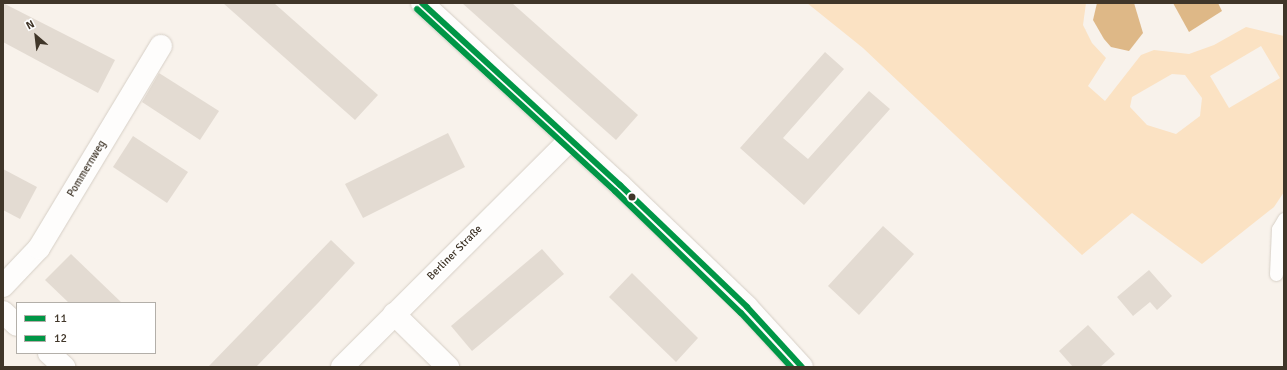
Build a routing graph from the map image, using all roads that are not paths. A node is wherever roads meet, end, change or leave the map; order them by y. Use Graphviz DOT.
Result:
graph roads {
  1 [pos="422,3"];
  2 [pos="161,46"];
  3 [pos="569,141"];
  4 [pos="1284,219"];
  5 [pos="1276,274"];
  6 [pos="3,286"];
  7 [pos="3,312"];
  8 [pos="394,314"];
  9 [pos="16,324"];
  10 [pos="50,354"];
  11 [pos="64,367"];
  12 [pos="342,367"];
  13 [pos="448,367"];
  14 [pos="802,367"];
  1 -- 3 [label="street"];
  2 -- 6 [label="street, Pommernweg"];
  3 -- 8 [label="street, Berliner Straße"];
  3 -- 14 [label="street"];
  4 -- 5 [label="lane"];
  7 -- 9 [label="street"];
  8 -- 12 [label="street, Berliner Straße"];
  8 -- 13 [label="street"];
  10 -- 11 [label="street"];
}
